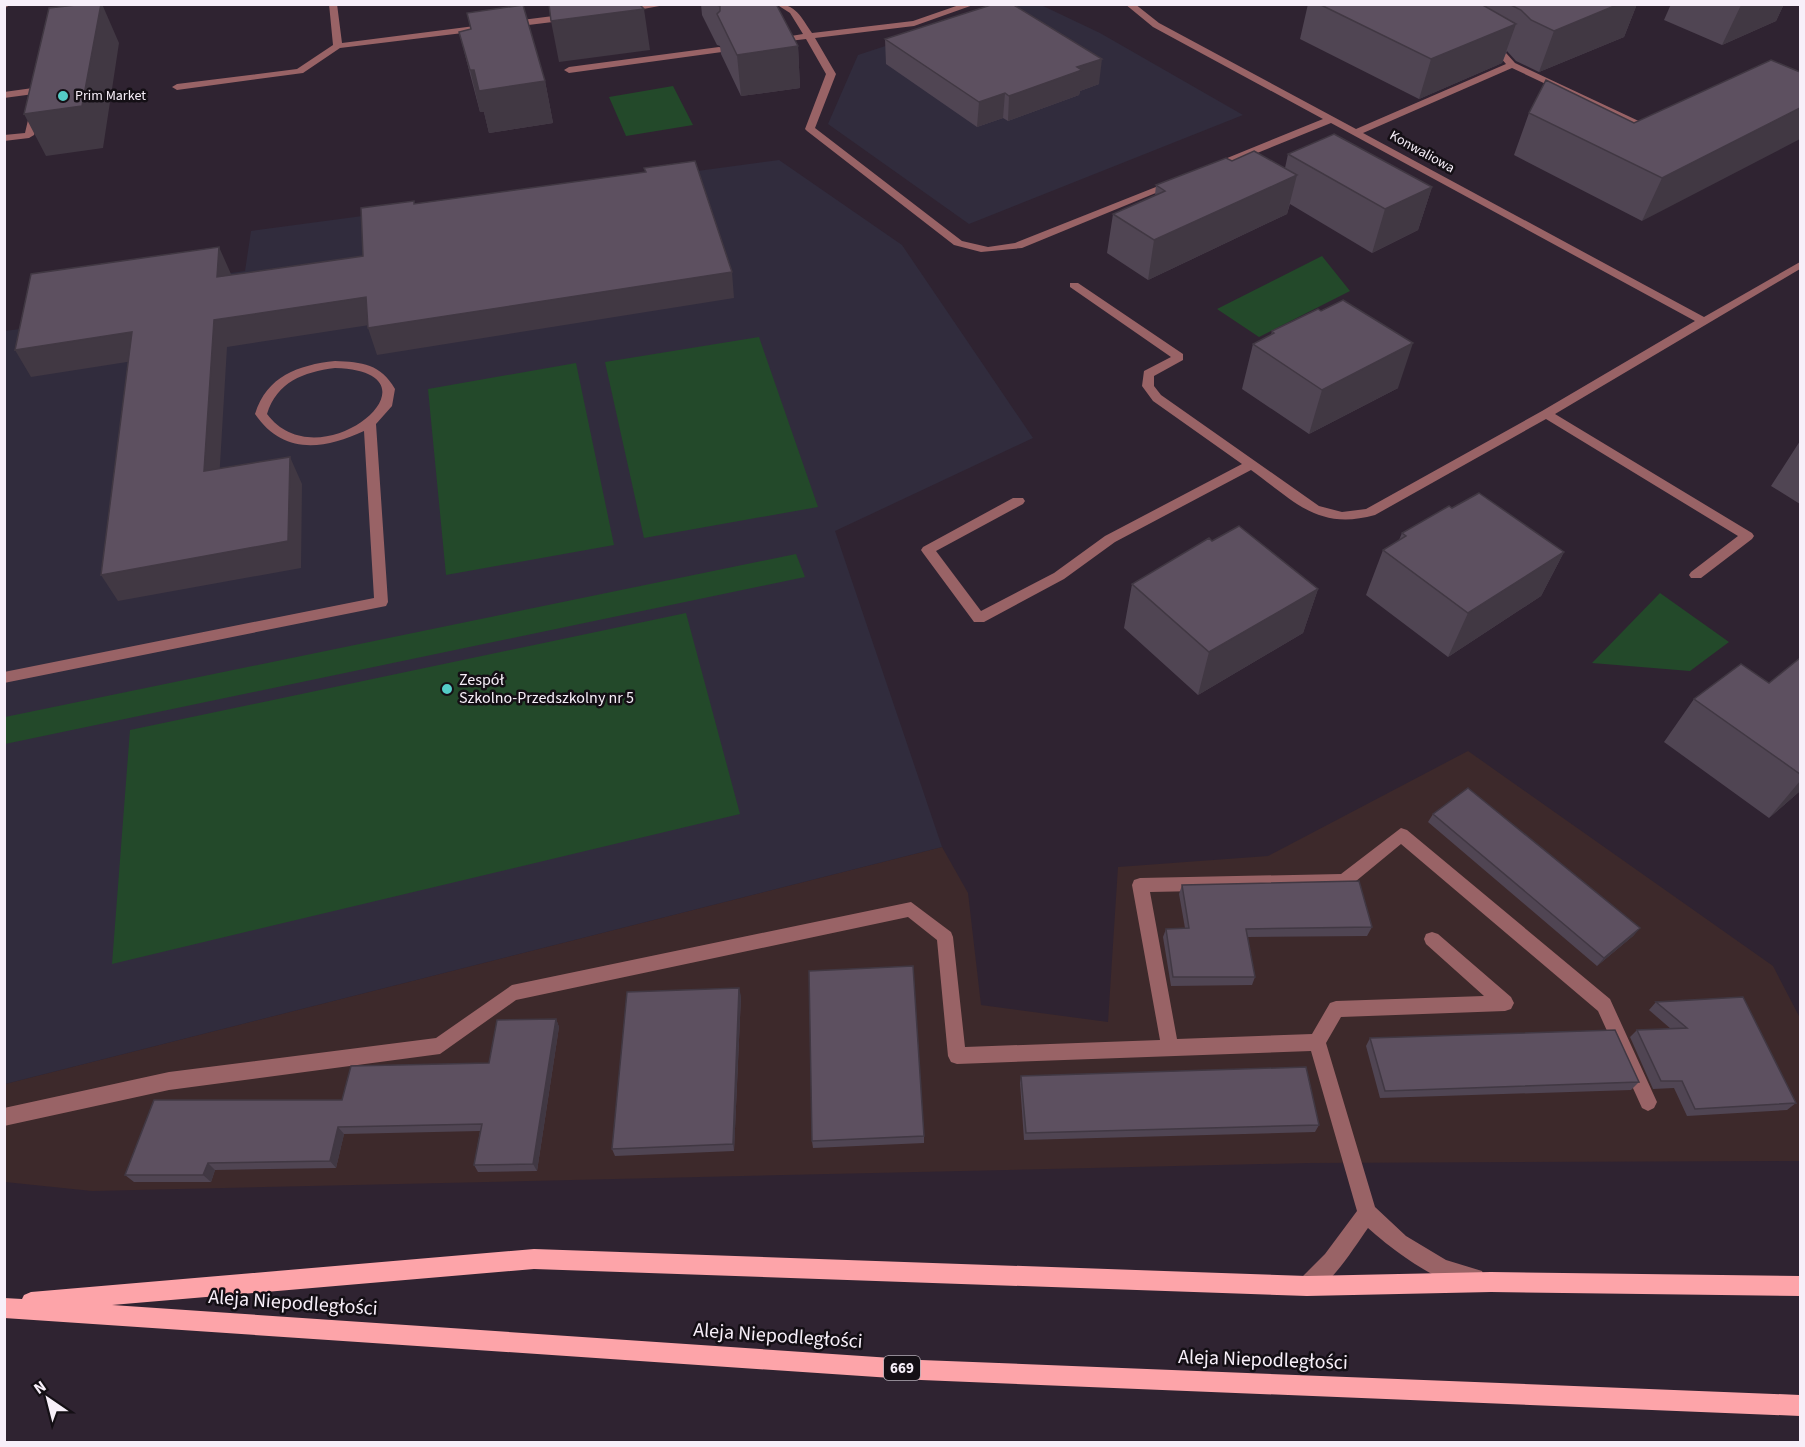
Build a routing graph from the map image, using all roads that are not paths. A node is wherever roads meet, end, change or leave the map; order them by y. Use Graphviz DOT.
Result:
graph roads {
  1 [pos="333,4"];
  2 [pos="666,4"];
  3 [pos="780,4"];
  4 [pos="972,4"];
  5 [pos="1129,4"];
  6 [pos="614,11"];
  7 [pos="581,15"];
  8 [pos="809,36"];
  9 [pos="1476,41"];
  10 [pos="771,42"];
  11 [pos="338,46"];
  12 [pos="719,50"];
  13 [pos="1512,65"];
  14 [pos="569,70"];
  15 [pos="177,87"];
  16 [pos="4,94"];
  17 [pos="1333,119"];
  18 [pos="1640,125"];
  19 [pos="1356,132"];
  20 [pos="4,138"];
  21 [pos="1202,172"];
  22 [pos="1191,177"];
  23 [pos="1800,265"];
  24 [pos="1074,285"];
  25 [pos="1703,321"];
  26 [pos="1546,414"];
  27 [pos="370,423"];
  28 [pos="1251,465"];
  29 [pos="1018,501"];
  30 [pos="1695,575"];
  31 [pos="4,678"];
  32 [pos="1432,939"];
  33 [pos="1317,1042"];
  34 [pos="1170,1048"];
  35 [pos="1648,1102"];
  36 [pos="4,1118"];
  37 [pos="1367,1213"];
  38 [pos="1491,1282"];
  39 [pos="1307,1286"];
  40 [pos="1800,1286"];
  41 [pos="4,1306"];
  42 [pos="1800,1406"];
  1 -- 11 [label="street"];
  2 -- 6 [label="street"];
  3 -- 8 [label="street"];
  4 -- 8 [label="street"];
  5 -- 17 [label="street, Konwaliowa"];
  7 -- 11 [label="street"];
  8 -- 10 [label="street"];
  8 -- 22 [label="street"];
  9 -- 13 [label="street"];
  11 -- 15 [label="street"];
  12 -- 14 [label="street"];
  13 -- 18 [label="street"];
  13 -- 19 [label="street"];
  16 -- 20 [label="street"];
  17 -- 19 [label="street, Konwaliowa"];
  17 -- 21 [label="street"];
  19 -- 25 [label="street, Konwaliowa"];
  23 -- 25 [label="street"];
  24 -- 28 [label="street"];
  25 -- 26 [label="street"];
  26 -- 28 [label="street"];
  26 -- 30 [label="street"];
  27 -- 27 [label="street"];
  27 -- 31 [label="street"];
  28 -- 29 [label="street"];
  32 -- 33 [label="street"];
  33 -- 34 [label="street"];
  33 -- 37 [label="street"];
  34 -- 35 [label="street"];
  34 -- 36 [label="street"];
  37 -- 38 [label="street"];
  37 -- 39 [label="street"];
  38 -- 39 [label="main road"];
  38 -- 40 [label="main road"];
  39 -- 41 [label="main road"];
  41 -- 42 [label="main road, Aleja Niepodległości / 669"];
}
